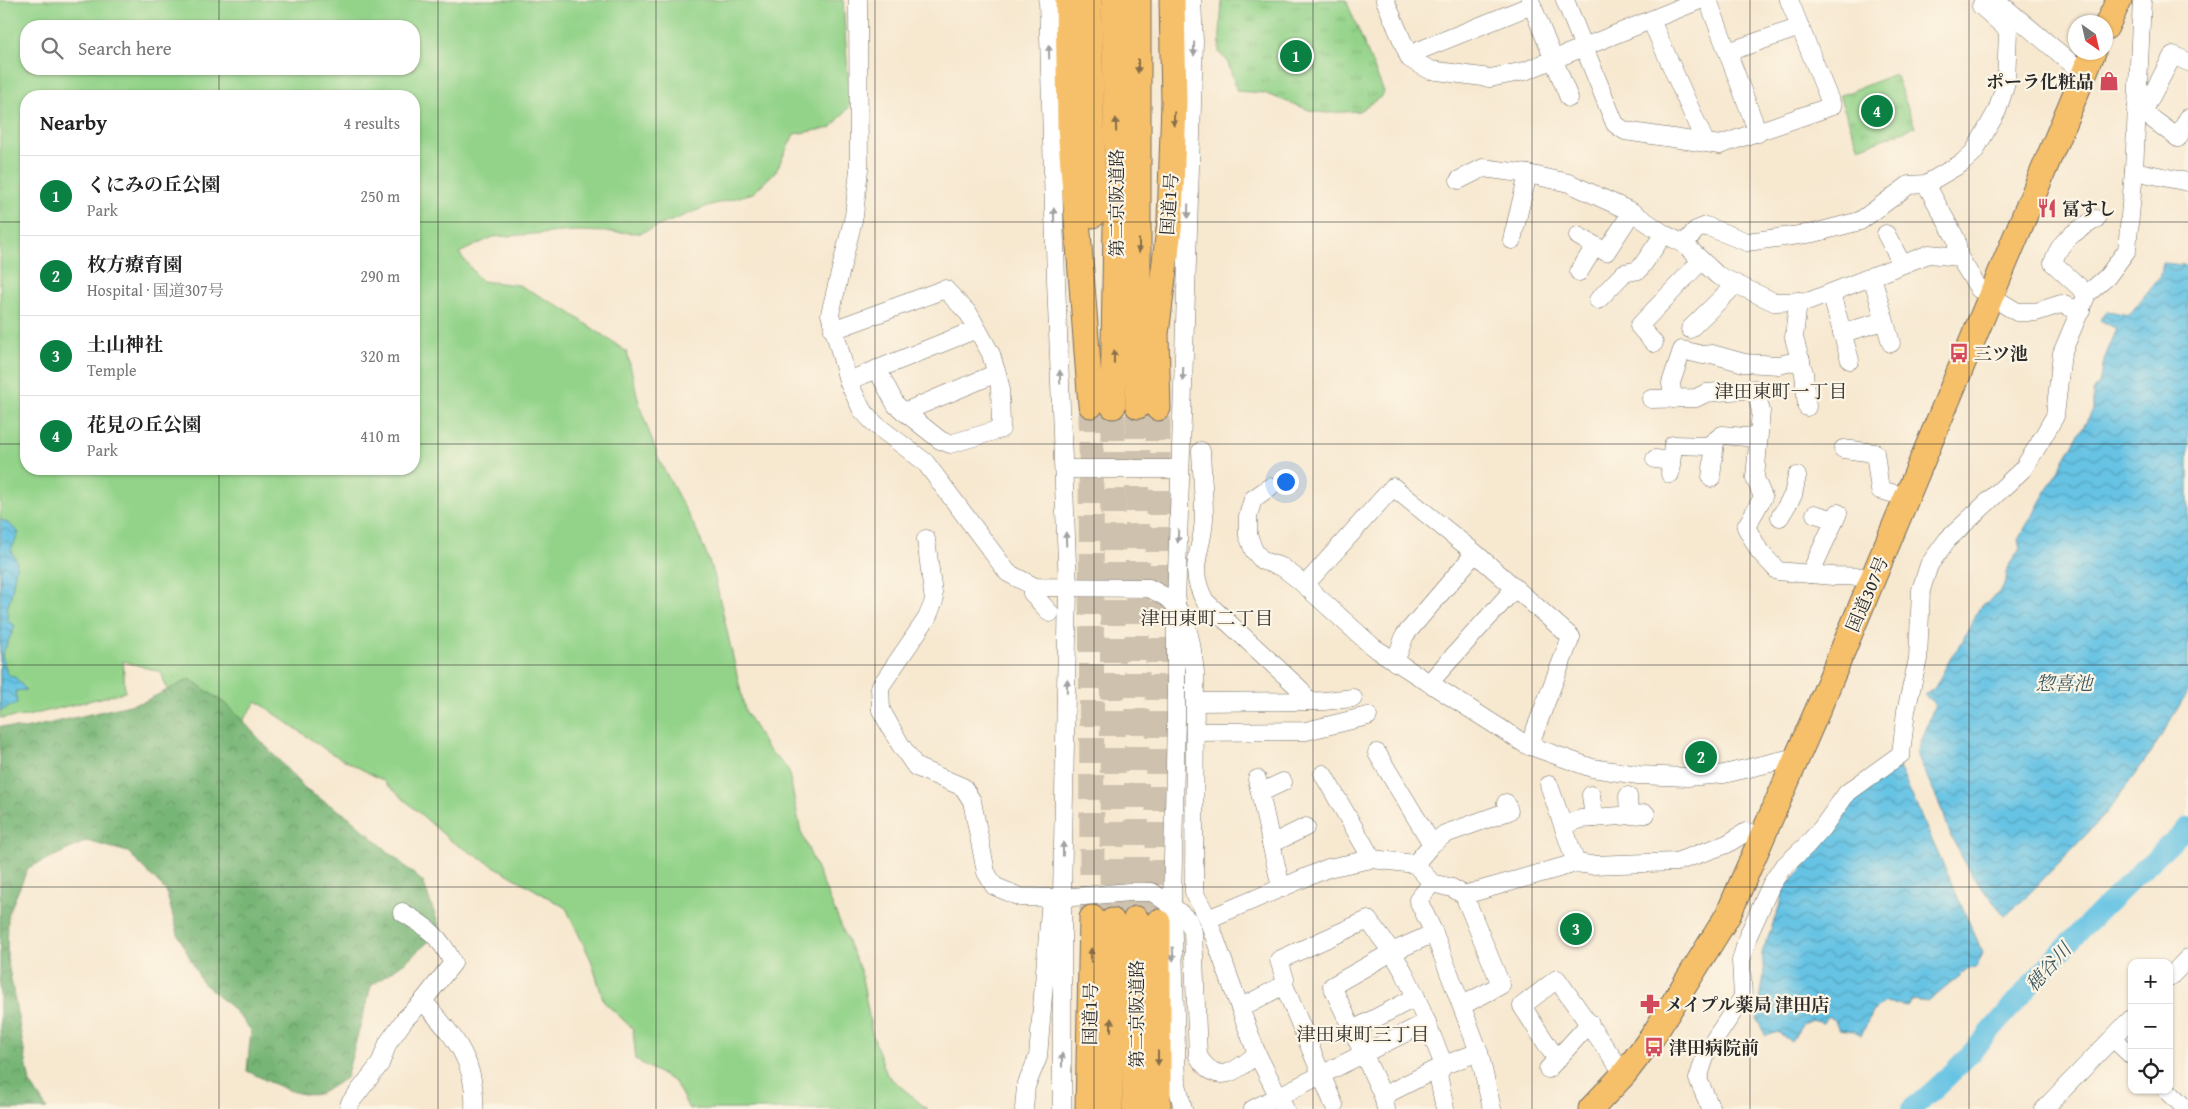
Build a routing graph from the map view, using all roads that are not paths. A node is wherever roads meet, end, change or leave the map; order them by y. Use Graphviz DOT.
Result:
graph roads {
  1 [pos="858,0"];
  2 [pos="1048,0"];
  3 [pos="1068,0"];
  4 [pos="1089,0"];
  5 [pos="1114,0"];
  6 [pos="1138,0"];
  7 [pos="1157,0"];
  8 [pos="1172,0"];
  9 [pos="1192,0"];
  10 [pos="1565,0"];
  11 [pos="1700,0"];
  12 [pos="1708,0"];
  13 [pos="1789,0"];
  14 [pos="1985,0"];
  15 [pos="1996,0"];
  16 [pos="2119,0"];
  17 [pos="2142,0"];
  18 [pos="1389,1"];
  19 [pos="1531,3"];
  20 [pos="2112,15"];
  21 [pos="1651,20"];
  22 [pos="1800,27"];
  23 [pos="1584,47"];
  24 [pos="1728,52"];
  25 [pos="1408,55"];
  26 [pos="1554,59"];
  27 [pos="2188,62"];
  28 [pos="2088,63"];
  29 [pos="1569,98"];
  30 [pos="2140,112"];
  31 [pos="2188,118"];
  32 [pos="1758,133"];
  33 [pos="1705,142"];
  34 [pos="2134,170"];
  35 [pos="1528,174"];
  36 [pos="1459,180"];
  37 [pos="2188,182"];
  38 [pos="1926,184"];
  39 [pos="1632,212"];
  40 [pos="2096,219"];
  41 [pos="1664,234"];
  42 [pos="1886,234"];
  43 [pos="1578,236"];
  44 [pos="1512,240"];
  45 [pos="1684,244"];
  46 [pos="1595,246"];
  47 [pos="1959,257"];
  48 [pos="1702,261"];
  49 [pos="1902,264"];
  50 [pos="1579,272"];
  51 [pos="1872,276"];
  52 [pos="1083,282"];
  53 [pos="1736,284"];
  54 [pos="1830,292"];
  55 [pos="2087,294"];
  56 [pos="1991,296"];
  57 [pos="1598,300"];
  58 [pos="1798,301"];
  59 [pos="2081,311"];
  60 [pos="1884,320"];
  61 [pos="977,329"];
  62 [pos="833,330"];
  63 [pos="1690,330"];
  64 [pos="1842,333"];
  65 [pos="1156,334"];
  66 [pos="1654,343"];
  67 [pos="1891,343"];
  68 [pos="1801,360"];
  69 [pos="1850,360"];
  70 [pos="877,369"];
  71 [pos="997,373"];
  72 [pos="848,381"];
  73 [pos="1651,399"];
  74 [pos="1673,399"];
  75 [pos="1148,407"];
  76 [pos="1807,407"];
  77 [pos="904,412"];
  78 [pos="1758,438"];
  79 [pos="1715,441"];
  80 [pos="1843,449"];
  81 [pos="1201,451"];
  82 [pos="1665,465"];
  83 [pos="1064,468"];
  84 [pos="1180,469"];
  85 [pos="1797,476"];
  86 [pos="1712,478"];
  87 [pos="1270,487"];
  88 [pos="1793,495"];
  89 [pos="1763,497"];
  90 [pos="1908,498"];
  91 [pos="1815,514"];
  92 [pos="1780,517"];
  93 [pos="926,539"];
  94 [pos="1475,553"];
  95 [pos="1810,574"];
  96 [pos="1874,577"];
  97 [pos="1305,585"];
  98 [pos="1035,587"];
  99 [pos="1068,588"];
  100 [pos="1515,588"];
  101 [pos="1176,605"];
  102 [pos="1050,613"];
  103 [pos="1395,662"];
  104 [pos="1429,683"];
  105 [pos="1353,698"];
  106 [pos="1315,701"];
  107 [pos="1195,702"];
  108 [pos="1368,716"];
  109 [pos="1332,724"];
  110 [pos="1194,732"];
  111 [pos="1529,746"];
  112 [pos="1377,753"];
  113 [pos="1796,758"];
  114 [pos="1323,774"];
  115 [pos="1283,782"];
  116 [pos="1549,785"];
  117 [pos="1591,796"];
  118 [pos="1628,796"];
  119 [pos="1506,803"];
  120 [pos="1594,818"];
  121 [pos="1563,825"];
  122 [pos="1306,827"];
  123 [pos="1762,836"];
  124 [pos="1271,844"];
  125 [pos="1432,844"];
  126 [pos="1372,859"];
  127 [pos="1576,863"];
  128 [pos="1416,864"];
  129 [pos="1432,883"];
  130 [pos="1281,888"];
  131 [pos="1464,895"];
  132 [pos="1057,898"];
  133 [pos="402,912"];
  134 [pos="1134,917"];
  135 [pos="1208,919"];
  136 [pos="1434,933"];
  137 [pos="1392,952"];
  138 [pos="2188,958"];
  139 [pos="2173,974"];
  140 [pos="1284,985"];
  141 [pos="1416,997"];
  142 [pos="423,1001"];
  143 [pos="1463,1005"];
  144 [pos="1240,1008"];
  145 [pos="1427,1022"];
  146 [pos="2128,1022"];
  147 [pos="1590,1023"];
  148 [pos="1353,1030"];
  149 [pos="2113,1038"];
  150 [pos="1364,1052"];
  151 [pos="1479,1052"];
  152 [pos="2128,1052"];
  153 [pos="1257,1054"];
  154 [pos="1444,1064"];
  155 [pos="1624,1074"];
  156 [pos="1322,1075"];
  157 [pos="2171,1094"];
  158 [pos="1282,1102"];
  159 [pos="1385,1102"];
  160 [pos="1334,1105"];
  161 [pos="348,1109"];
  162 [pos="474,1109"];
  163 [pos="1024,1109"];
  164 [pos="1062,1109"];
  165 [pos="1088,1109"];
  166 [pos="1110,1109"];
  167 [pos="1135,1109"];
  168 [pos="1158,1109"];
  169 [pos="1183,1109"];
  170 [pos="1254,1109"];
  171 [pos="1445,1109"];
  172 [pos="1492,1109"];
  173 [pos="1591,1109"];
  174 [pos="1711,1109"];
  175 [pos="2044,1109"];
  176 [pos="2186,1109"];
  1 -- 62 [label="street"];
  83 -- 2 [label="street, one-way"];
  3 -- 52 [label="highway"];
  4 -- 52 [label="highway"];
  52 -- 5 [label="highway, 第二京阪道路, one-way"];
  6 -- 75 [label="highway, 第二京阪道路, one-way"];
  7 -- 65 [label="highway"];
  8 -- 65 [label="highway, 国道1号, one-way"];
  9 -- 84 [label="street, one-way"];
  10 -- 23 [label="street"];
  11 -- 21 [label="street"];
  12 -- 24 [label="street"];
  13 -- 22 [label="street"];
  14 -- 38 [label="street"];
  15 -- 28 [label="street"];
  16 -- 20 [label="highway"];
  17 -- 30 [label="street"];
  18 -- 25 [label="street"];
  19 -- 25 [label="street"];
  19 -- 26 [label="street"];
  21 -- 23 [label="street"];
  21 -- 33 [label="street"];
  22 -- 24 [label="street"];
  22 -- 32 [label="street"];
  23 -- 26 [label="street"];
  23 -- 33 [label="street"];
  24 -- 32 [label="street"];
  25 -- 26 [label="street"];
  26 -- 29 [label="street"];
  27 -- 30 [label="street"];
  28 -- 56 [label="highway, 国道307号"];
  30 -- 31 [label="street"];
  30 -- 34 [label="street"];
  32 -- 33 [label="street"];
  34 -- 37 [label="street"];
  34 -- 55 [label="street"];
  35 -- 36 [label="street"];
  35 -- 39 [label="street"];
  35 -- 44 [label="street"];
  38 -- 45 [label="street"];
  38 -- 47 [label="street"];
  39 -- 41 [label="street"];
  39 -- 46 [label="street"];
  40 -- 55 [label="street"];
  41 -- 45 [label="street"];
  41 -- 57 [label="street"];
  42 -- 49 [label="street"];
  43 -- 46 [label="street"];
  45 -- 48 [label="street"];
  46 -- 50 [label="street"];
  47 -- 49 [label="street"];
  47 -- 56 [label="street"];
  48 -- 53 [label="street"];
  48 -- 66 [label="street"];
  49 -- 51 [label="street"];
  51 -- 54 [label="street"];
  51 -- 60 [label="street"];
  53 -- 58 [label="street"];
  53 -- 63 [label="street"];
  54 -- 58 [label="street"];
  54 -- 64 [label="street"];
  55 -- 59 [label="street"];
  56 -- 59 [label="street"];
  56 -- 90 [label="highway, 国道307号"];
  58 -- 68 [label="street"];
  59 -- 174 [label="street"];
  60 -- 64 [label="street"];
  60 -- 67 [label="street"];
  61 -- 62 [label="street"];
  61 -- 70 [label="street"];
  61 -- 71 [label="street"];
  62 -- 72 [label="street"];
  64 -- 69 [label="street"];
  65 -- 75 [label="highway, 国道1号"];
  68 -- 74 [label="street"];
  68 -- 76 [label="street"];
  70 -- 72 [label="street"];
  70 -- 77 [label="street"];
  71 -- 77 [label="street"];
  71 -- 77 [label="street"];
  72 -- 98 [label="street"];
  73 -- 74 [label="street"];
  74 -- 78 [label="street"];
  78 -- 79 [label="street"];
  78 -- 89 [label="street"];
  79 -- 82 [label="street"];
  79 -- 86 [label="street"];
  80 -- 90 [label="street"];
  81 -- 106 [label="street"];
  83 -- 84 [label="street"];
  99 -- 83 [label="street, one-way"];
  84 -- 101 [label="street, one-way"];
  85 -- 88 [label="street"];
  87 -- 97 [label="street"];
  88 -- 89 [label="street"];
  88 -- 92 [label="street"];
  89 -- 95 [label="street"];
  90 -- 96 [label="highway, 国道307号"];
  91 -- 95 [label="street"];
  93 -- 132 [label="street"];
  94 -- 97 [label="street"];
  94 -- 100 [label="street"];
  94 -- 103 [label="street"];
  95 -- 96 [label="street"];
  96 -- 113 [label="highway, 国道307号"];
  97 -- 103 [label="street"];
  98 -- 99 [label="street"];
  98 -- 102 [label="street"];
  99 -- 101 [label="street"];
  132 -- 99 [label="street, one-way"];
  100 -- 104 [label="street"];
  100 -- 111 [label="street"];
  101 -- 107 [label="street"];
  101 -- 134 [label="street"];
  103 -- 104 [label="street"];
  104 -- 111 [label="street"];
  105 -- 106 [label="street"];
  106 -- 107 [label="street"];
  106 -- 109 [label="street"];
  107 -- 110 [label="street"];
  108 -- 109 [label="street"];
  109 -- 110 [label="street"];
  110 -- 135 [label="street"];
  111 -- 113 [label="street"];
  112 -- 125 [label="street"];
  113 -- 123 [label="highway, 国道307号"];
  114 -- 126 [label="street"];
  115 -- 124 [label="street"];
  116 -- 121 [label="street"];
  117 -- 120 [label="street"];
  118 -- 120 [label="street"];
  119 -- 125 [label="street"];
  120 -- 121 [label="street"];
  121 -- 127 [label="street"];
  122 -- 124 [label="street"];
  123 -- 127 [label="street"];
  123 -- 155 [label="highway, 国道307号"];
  124 -- 130 [label="street"];
  125 -- 128 [label="street"];
  126 -- 128 [label="street"];
  126 -- 130 [label="street"];
  127 -- 131 [label="street"];
  128 -- 129 [label="street"];
  129 -- 131 [label="street"];
  129 -- 136 [label="street"];
  130 -- 135 [label="street"];
  131 -- 143 [label="street"];
  132 -- 134 [label="street"];
  132 -- 163 [label="street"];
  164 -- 132 [label="street, one-way"];
  133 -- 142 [label="street"];
  134 -- 153 [label="street"];
  165 -- 134 [label="highway, 国道1号, one-way"];
  166 -- 134 [label="highway, 第二京阪道路, one-way"];
  134 -- 167 [label="highway, 第二京阪道路"];
  134 -- 168 [label="highway, one-way"];
  134 -- 169 [label="street, one-way"];
  135 -- 144 [label="street"];
  136 -- 137 [label="street"];
  136 -- 143 [label="street"];
  137 -- 140 [label="street"];
  137 -- 141 [label="street"];
  137 -- 148 [label="street"];
  138 -- 139 [label="street"];
  140 -- 144 [label="street"];
  140 -- 156 [label="street"];
  141 -- 145 [label="street"];
  141 -- 148 [label="street"];
  142 -- 161 [label="street"];
  142 -- 162 [label="street"];
  143 -- 151 [label="street"];
  144 -- 153 [label="street"];
  145 -- 150 [label="street"];
  145 -- 154 [label="street"];
  146 -- 149 [label="street"];
  147 -- 147 [label="street"];
  147 -- 155 [label="street"];
  148 -- 150 [label="street"];
  149 -- 152 [label="street"];
  149 -- 175 [label="street"];
  150 -- 156 [label="street"];
  150 -- 159 [label="street"];
  151 -- 154 [label="street"];
  151 -- 172 [label="street"];
  153 -- 158 [label="street"];
  154 -- 159 [label="street"];
  154 -- 171 [label="street"];
  155 -- 173 [label="highway, 国道307号"];
  156 -- 158 [label="street"];
  156 -- 160 [label="street"];
  157 -- 176 [label="street"];
  158 -- 170 [label="street"];
}
